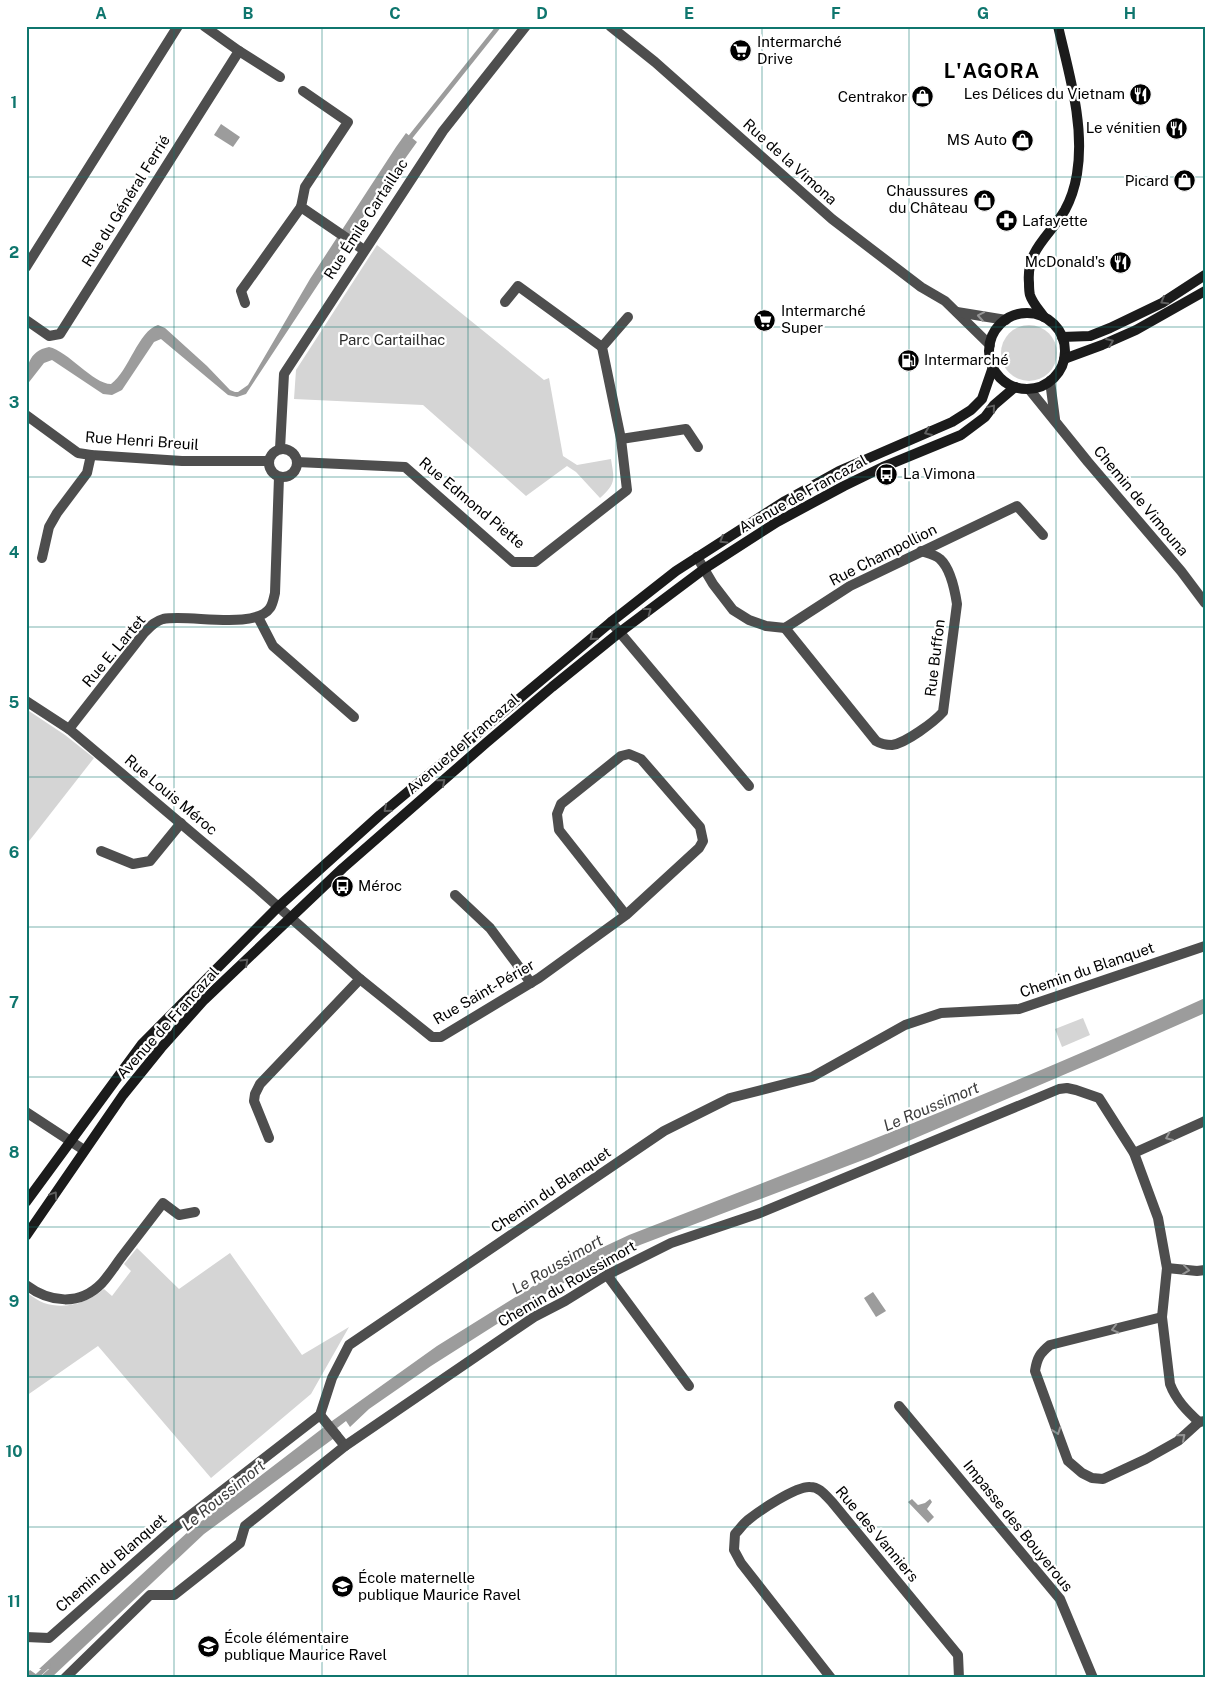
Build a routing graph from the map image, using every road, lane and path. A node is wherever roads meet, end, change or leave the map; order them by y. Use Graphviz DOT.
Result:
graph roads {
  1 [pos="178,26"];
  2 [pos="204,26"];
  3 [pos="526,26"];
  4 [pos="610,26"];
  5 [pos="1058,26"];
  6 [pos="239,51"];
  7 [pos="280,77"];
  8 [pos="303,91"];
  9 [pos="301,207"];
  10 [pos="364,250"];
  11 [pos="26,267"];
  12 [pos="1205,275"];
  13 [pos="1205,291"];
  14 [pos="1030,294"];
  15 [pos="505,302"];
  16 [pos="245,303"];
  17 [pos="956,311"];
  18 [pos="1022,314"];
  19 [pos="628,317"];
  20 [pos="1044,317"];
  21 [pos="26,320"];
  22 [pos="1006,320"];
  23 [pos="1062,337"];
  24 [pos="990,344"];
  25 [pos="602,347"];
  26 [pos="1064,359"];
  27 [pos="993,367"];
  28 [pos="1050,381"];
  29 [pos="1015,387"];
  30 [pos="1029,389"];
  31 [pos="26,415"];
  32 [pos="1055,419"];
  33 [pos="621,439"];
  34 [pos="698,447"];
  35 [pos="280,449"];
  36 [pos="91,455"];
  37 [pos="268,462"];
  38 [pos="297,462"];
  39 [pos="279,477"];
  40 [pos="1043,535"];
  41 [pos="921,551"];
  42 [pos="696,557"];
  43 [pos="42,558"];
  44 [pos="704,569"];
  45 [pos="1205,603"];
  46 [pos="258,618"];
  47 [pos="611,622"];
  48 [pos="785,628"];
  49 [pos="620,632"];
  50 [pos="26,700"];
  51 [pos="354,717"];
  52 [pos="68,729"];
  53 [pos="749,786"];
  54 [pos="181,823"];
  55 [pos="101,851"];
  56 [pos="454,895"];
  57 [pos="278,907"];
  58 [pos="626,915"];
  59 [pos="292,918"];
  60 [pos="1205,946"];
  61 [pos="360,980"];
  62 [pos="531,983"];
  63 [pos="26,1112"];
  64 [pos="1205,1121"];
  65 [pos="269,1138"];
  66 [pos="72,1140"];
  67 [pos="84,1150"];
  68 [pos="1134,1153"];
  69 [pos="26,1202"];
  70 [pos="195,1212"];
  71 [pos="26,1236"];
  72 [pos="1168,1268"];
  73 [pos="1205,1270"];
  74 [pos="607,1275"];
  75 [pos="26,1285"];
  76 [pos="1162,1318"];
  77 [pos="688,1386"];
  78 [pos="899,1406"];
  79 [pos="320,1415"];
  80 [pos="1202,1422"];
  81 [pos="344,1446"];
  82 [pos="26,1637"];
  83 [pos="65,1678"];
  84 [pos="831,1678"];
  85 [pos="959,1678"];
  86 [pos="1093,1678"];
  1 -- 11 [label="street"];
  2 -- 6 [label="street"];
  3 -- 10 [label="street, Rue Émile Cartaillac"];
  4 -- 17 [label="street, Rue de la Vimona"];
  5 -- 14 [label="main road"];
  6 -- 7 [label="street"];
  6 -- 21 [label="street, Rue du Général Ferrié"];
  8 -- 9 [label="street"];
  9 -- 10 [label="street"];
  9 -- 16 [label="street"];
  10 -- 35 [label="street, Rue Émile Cartaillac"];
  12 -- 23 [label="main road, one-way"];
  26 -- 13 [label="main road, one-way"];
  14 -- 18 [label="main road"];
  14 -- 20 [label="main road"];
  15 -- 25 [label="street"];
  22 -- 17 [label="street, Rue de la Vimona, one-way"];
  17 -- 24 [label="street, Rue de la Vimona"];
  18 -- 20 [label="main road"];
  18 -- 22 [label="main road"];
  19 -- 25 [label="street"];
  20 -- 23 [label="main road"];
  22 -- 24 [label="main road"];
  23 -- 26 [label="main road"];
  24 -- 27 [label="main road"];
  25 -- 33 [label="street, Rue Edmond Piette"];
  26 -- 28 [label="main road"];
  27 -- 29 [label="main road"];
  27 -- 42 [label="main road, Avenue de Francazal, one-way"];
  28 -- 30 [label="main road"];
  28 -- 32 [label="street"];
  29 -- 30 [label="main road"];
  44 -- 29 [label="main road, Avenue de Francazal, one-way"];
  30 -- 32 [label="street, Chemin de Vimouna"];
  31 -- 36 [label="street, Rue Henri Breuil"];
  32 -- 45 [label="street, Chemin de Vimouna"];
  33 -- 34 [label="street"];
  33 -- 38 [label="street, Rue Edmond Piette"];
  35 -- 37 [label="street"];
  35 -- 38 [label="street"];
  36 -- 37 [label="street, Rue Henri Breuil"];
  36 -- 43 [label="street"];
  37 -- 39 [label="street"];
  38 -- 39 [label="street"];
  39 -- 46 [label="street"];
  40 -- 41 [label="street, Rue Champollion"];
  41 -- 48 [label="street, Rue Champollion"];
  41 -- 48 [label="street, Rue Buffon"];
  42 -- 44 [label="street"];
  42 -- 47 [label="main road, Avenue de Francazal"];
  44 -- 48 [label="street"];
  49 -- 44 [label="main road, Avenue de Francazal, one-way"];
  46 -- 51 [label="street"];
  46 -- 52 [label="street, Rue E. Lartet"];
  47 -- 49 [label="street"];
  47 -- 57 [label="main road, Avenue de Francazal, one-way"];
  49 -- 53 [label="street"];
  59 -- 49 [label="main road, Avenue de Francazal, one-way"];
  50 -- 52 [label="street, Rue Louis Méroc"];
  52 -- 54 [label="street, Rue Louis Méroc"];
  54 -- 55 [label="street"];
  54 -- 57 [label="street, Rue Louis Méroc"];
  56 -- 62 [label="street"];
  57 -- 59 [label="street, Rue Louis Méroc"];
  57 -- 66 [label="main road, Avenue de Francazal"];
  58 -- 58 [label="street, Rue Saint-Périer"];
  58 -- 62 [label="street, Rue Saint-Périer"];
  59 -- 61 [label="street, Rue Saint-Périer"];
  67 -- 59 [label="main road, Avenue de Francazal, one-way"];
  60 -- 79 [label="street, Chemin du Blanquet"];
  61 -- 62 [label="street, Rue Saint-Périer"];
  61 -- 65 [label="street"];
  63 -- 66 [label="street"];
  64 -- 68 [label="street, one-way"];
  66 -- 67 [label="street"];
  66 -- 69 [label="main road, Avenue de Francazal"];
  71 -- 67 [label="main road, Avenue de Francazal, one-way"];
  68 -- 72 [label="street"];
  68 -- 74 [label="street, Chemin du Roussimort"];
  70 -- 75 [label="street"];
  72 -- 73 [label="street, one-way"];
  72 -- 76 [label="street"];
  74 -- 77 [label="street"];
  74 -- 81 [label="street, Chemin du Roussimort"];
  76 -- 80 [label="street"];
  76 -- 80 [label="street, one-way"];
  78 -- 86 [label="street, Impasse des Bouyerous"];
  79 -- 81 [label="street"];
  79 -- 82 [label="street, Chemin du Blanquet"];
  81 -- 83 [label="street, Chemin du Roussimort"];
  84 -- 85 [label="street, Rue des Vanniers"];
}
